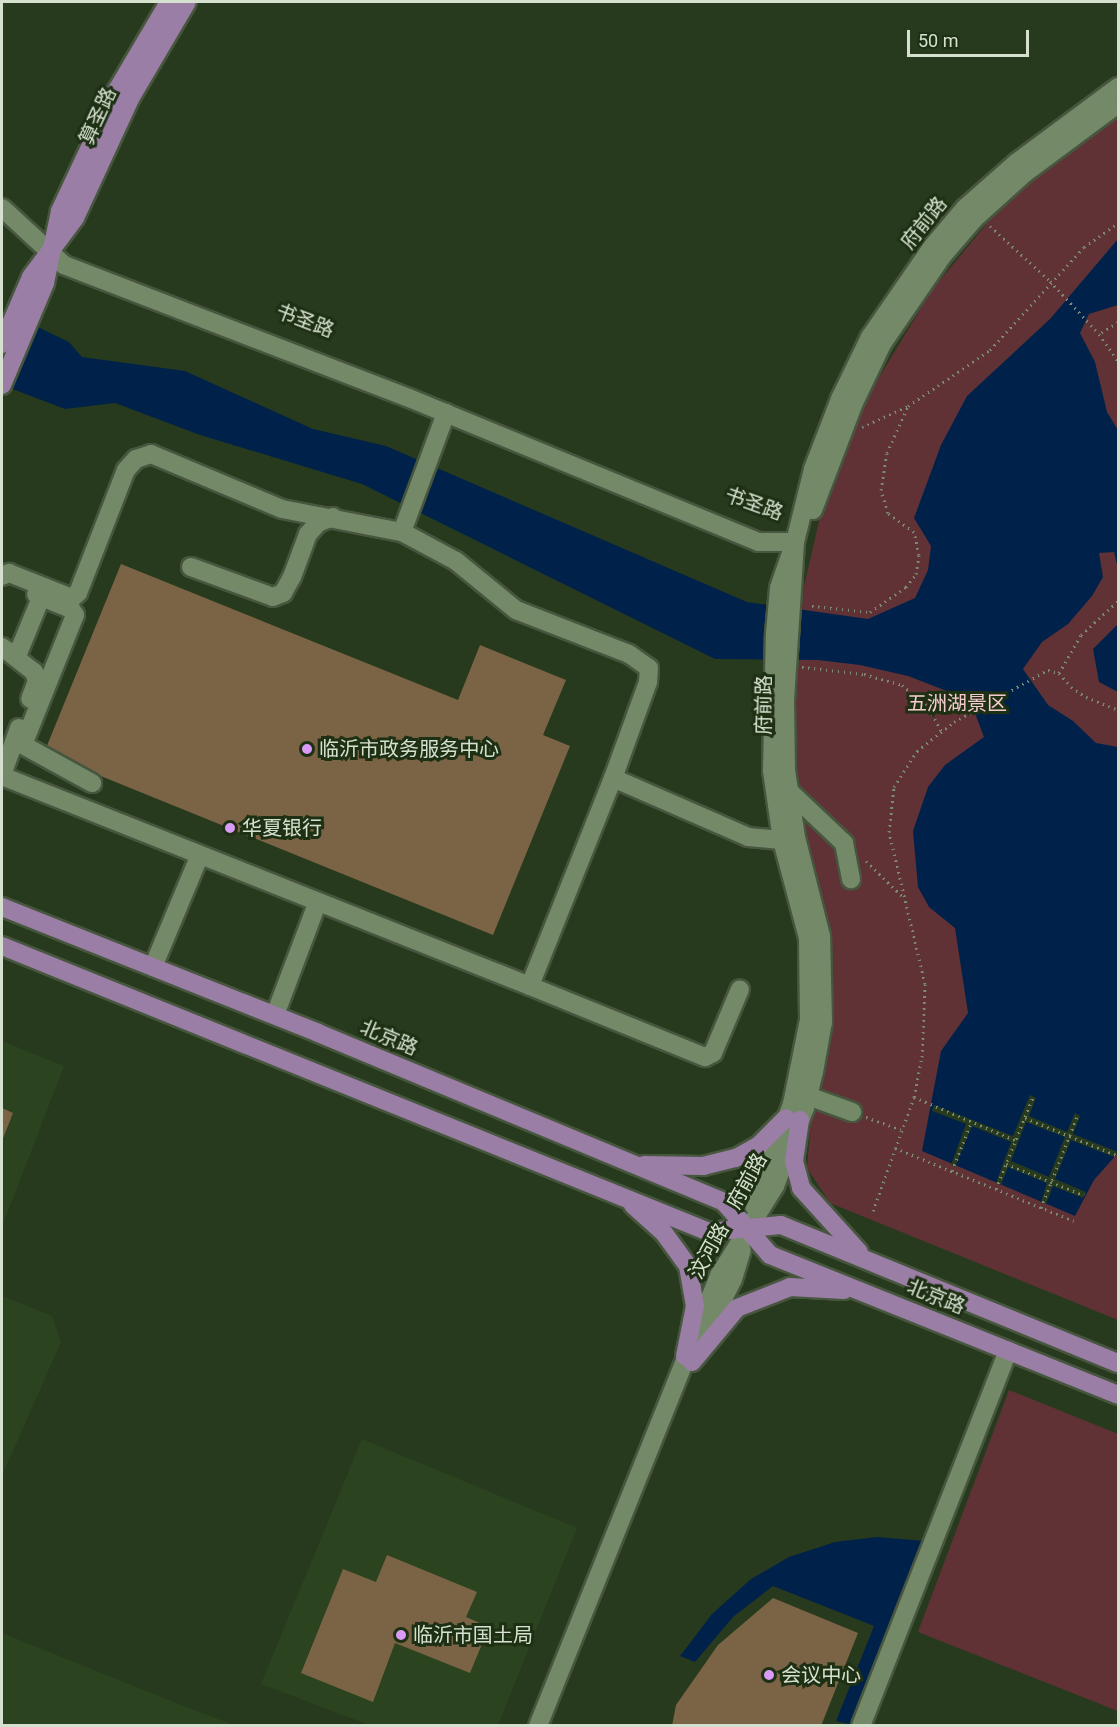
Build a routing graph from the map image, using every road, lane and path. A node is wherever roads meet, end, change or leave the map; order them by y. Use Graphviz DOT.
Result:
graph roads {
  1 [pos="169,2"];
  2 [pos="187,2"];
  3 [pos="1119,87"];
  4 [pos="1119,104"];
  5 [pos="2,208"];
  6 [pos="980,213"];
  7 [pos="2,222"];
  8 [pos="1119,223"];
  9 [pos="49,248"];
  10 [pos="1050,281"];
  11 [pos="27,303"];
  12 [pos="1119,322"];
  13 [pos="1099,334"];
  14 [pos="2,344"];
  15 [pos="1119,361"];
  16 [pos="2,385"];
  17 [pos="908,406"];
  18 [pos="446,413"];
  19 [pos="840,437"];
  20 [pos="333,517"];
  21 [pos="404,527"];
  22 [pos="795,542"];
  23 [pos="191,567"];
  24 [pos="2,576"];
  25 [pos="2,581"];
  26 [pos="36,594"];
  27 [pos="1119,601"];
  28 [pos="812,606"];
  29 [pos="6,650"];
  30 [pos="797,667"];
  31 [pos="1059,673"];
  32 [pos="778,701"];
  33 [pos="1118,710"];
  34 [pos="942,733"];
  35 [pos="11,749"];
  36 [pos="2,775"];
  37 [pos="613,778"];
  38 [pos="789,791"];
  39 [pos="782,840"];
  40 [pos="844,843"];
  41 [pos="199,857"];
  42 [pos="851,879"];
  43 [pos="906,900"];
  44 [pos="317,904"];
  45 [pos="2,907"];
  46 [pos="2,946"];
  47 [pos="153,967"];
  48 [pos="530,986"];
  49 [pos="740,989"];
  50 [pos="275,1016"];
  51 [pos="808,1096"];
  52 [pos="914,1097"];
  53 [pos="1033,1097"];
  54 [pos="852,1112"];
  55 [pos="1078,1114"];
  56 [pos="1025,1118"];
  57 [pos="793,1119"];
  58 [pos="971,1122"];
  59 [pos="901,1130"];
  60 [pos="1069,1136"];
  61 [pos="1015,1140"];
  62 [pos="895,1148"];
  63 [pos="1116,1155"];
  64 [pos="634,1164"];
  65 [pos="1006,1164"];
  66 [pos="952,1171"];
  67 [pos="1051,1182"];
  68 [pos="996,1189"];
  69 [pos="623,1196"];
  70 [pos="1084,1196"];
  71 [pos="1041,1208"];
  72 [pos="873,1211"];
  73 [pos="1074,1221"];
  74 [pos="748,1227"];
  75 [pos="867,1260"];
  76 [pos="857,1290"];
  77 [pos="1008,1351"];
  78 [pos="689,1359"];
  79 [pos="1119,1363"];
  80 [pos="1119,1395"];
  81 [pos="538,1725"];
  82 [pos="547,1725"];
  83 [pos="861,1725"];
  1 -- 9 [label="main road, 算圣路"];
  2 -- 9 [label="main road, 算圣路"];
  3 -- 22 [label="street, 府前路"];
  4 -- 6 [label="street, 府前路"];
  5 -- 9 [label="street, 书圣路"];
  6 -- 10 [label="path"];
  6 -- 19 [label="street, 府前路"];
  7 -- 9 [label="street, 书圣路"];
  8 -- 10 [label="path"];
  9 -- 11 [label="main road, 算圣路"];
  9 -- 18 [label="street, 书圣路"];
  9 -- 22 [label="street, 书圣路"];
  10 -- 13 [label="path"];
  10 -- 17 [label="path"];
  11 -- 14 [label="main road, 算圣路"];
  11 -- 16 [label="main road, 算圣路"];
  12 -- 13 [label="path"];
  13 -- 15 [label="path"];
  17 -- 19 [label="path"];
  17 -- 28 [label="path"];
  18 -- 21 [label="street"];
  18 -- 22 [label="street, 书圣路"];
  19 -- 22 [label="street, 府前路"];
  20 -- 21 [label="street"];
  20 -- 23 [label="street"];
  20 -- 24 [label="street"];
  21 -- 37 [label="street"];
  22 -- 32 [label="street, 府前路"];
  25 -- 26 [label="street"];
  26 -- 29 [label="street"];
  26 -- 35 [label="street"];
  27 -- 31 [label="path"];
  29 -- 35 [label="street"];
  30 -- 34 [label="path"];
  31 -- 33 [label="path"];
  31 -- 34 [label="path"];
  32 -- 38 [label="street, 府前路"];
  32 -- 39 [label="street, 府前路"];
  34 -- 43 [label="path"];
  35 -- 36 [label="street"];
  36 -- 41 [label="street"];
  37 -- 39 [label="street"];
  37 -- 48 [label="street"];
  38 -- 40 [label="street"];
  38 -- 51 [label="street, 府前路"];
  39 -- 57 [label="street, 府前路"];
  40 -- 42 [label="street"];
  40 -- 43 [label="path"];
  41 -- 44 [label="street"];
  41 -- 47 [label="street"];
  43 -- 52 [label="path"];
  44 -- 48 [label="street"];
  44 -- 50 [label="street"];
  45 -- 47 [label="main road, 北京路"];
  46 -- 69 [label="main road, 北京路"];
  47 -- 50 [label="main road, 北京路"];
  48 -- 49 [label="street"];
  50 -- 64 [label="main road, 北京路"];
  51 -- 54 [label="street"];
  51 -- 57 [label="street, 府前路"];
  52 -- 58 [label="path"];
  52 -- 59 [label="path"];
  53 -- 56 [label="path"];
  54 -- 59 [label="path"];
  55 -- 60 [label="path"];
  56 -- 60 [label="path"];
  56 -- 61 [label="path"];
  57 -- 64 [label="main road"];
  57 -- 74 [label="street, 府前路"];
  57 -- 75 [label="main road"];
  58 -- 61 [label="path"];
  58 -- 66 [label="path"];
  59 -- 62 [label="path"];
  60 -- 63 [label="path"];
  60 -- 67 [label="path"];
  61 -- 65 [label="path"];
  62 -- 66 [label="path"];
  62 -- 72 [label="path"];
  64 -- 74 [label="main road, 北京路"];
  65 -- 67 [label="path"];
  65 -- 68 [label="path"];
  66 -- 68 [label="path"];
  67 -- 70 [label="path"];
  67 -- 71 [label="path"];
  68 -- 71 [label="path"];
  69 -- 74 [label="main road, 北京路"];
  69 -- 78 [label="main road"];
  71 -- 73 [label="path"];
  74 -- 75 [label="main road, 北京路"];
  74 -- 76 [label="main road, 北京路"];
  74 -- 78 [label="street, 汶河路"];
  75 -- 79 [label="main road, 北京路"];
  76 -- 77 [label="main road, 北京路"];
  76 -- 78 [label="main road"];
  77 -- 80 [label="main road, 北京路"];
  77 -- 83 [label="street"];
  78 -- 81 [label="street, 汶河路"];
  78 -- 82 [label="street, 汶河路"];
}
